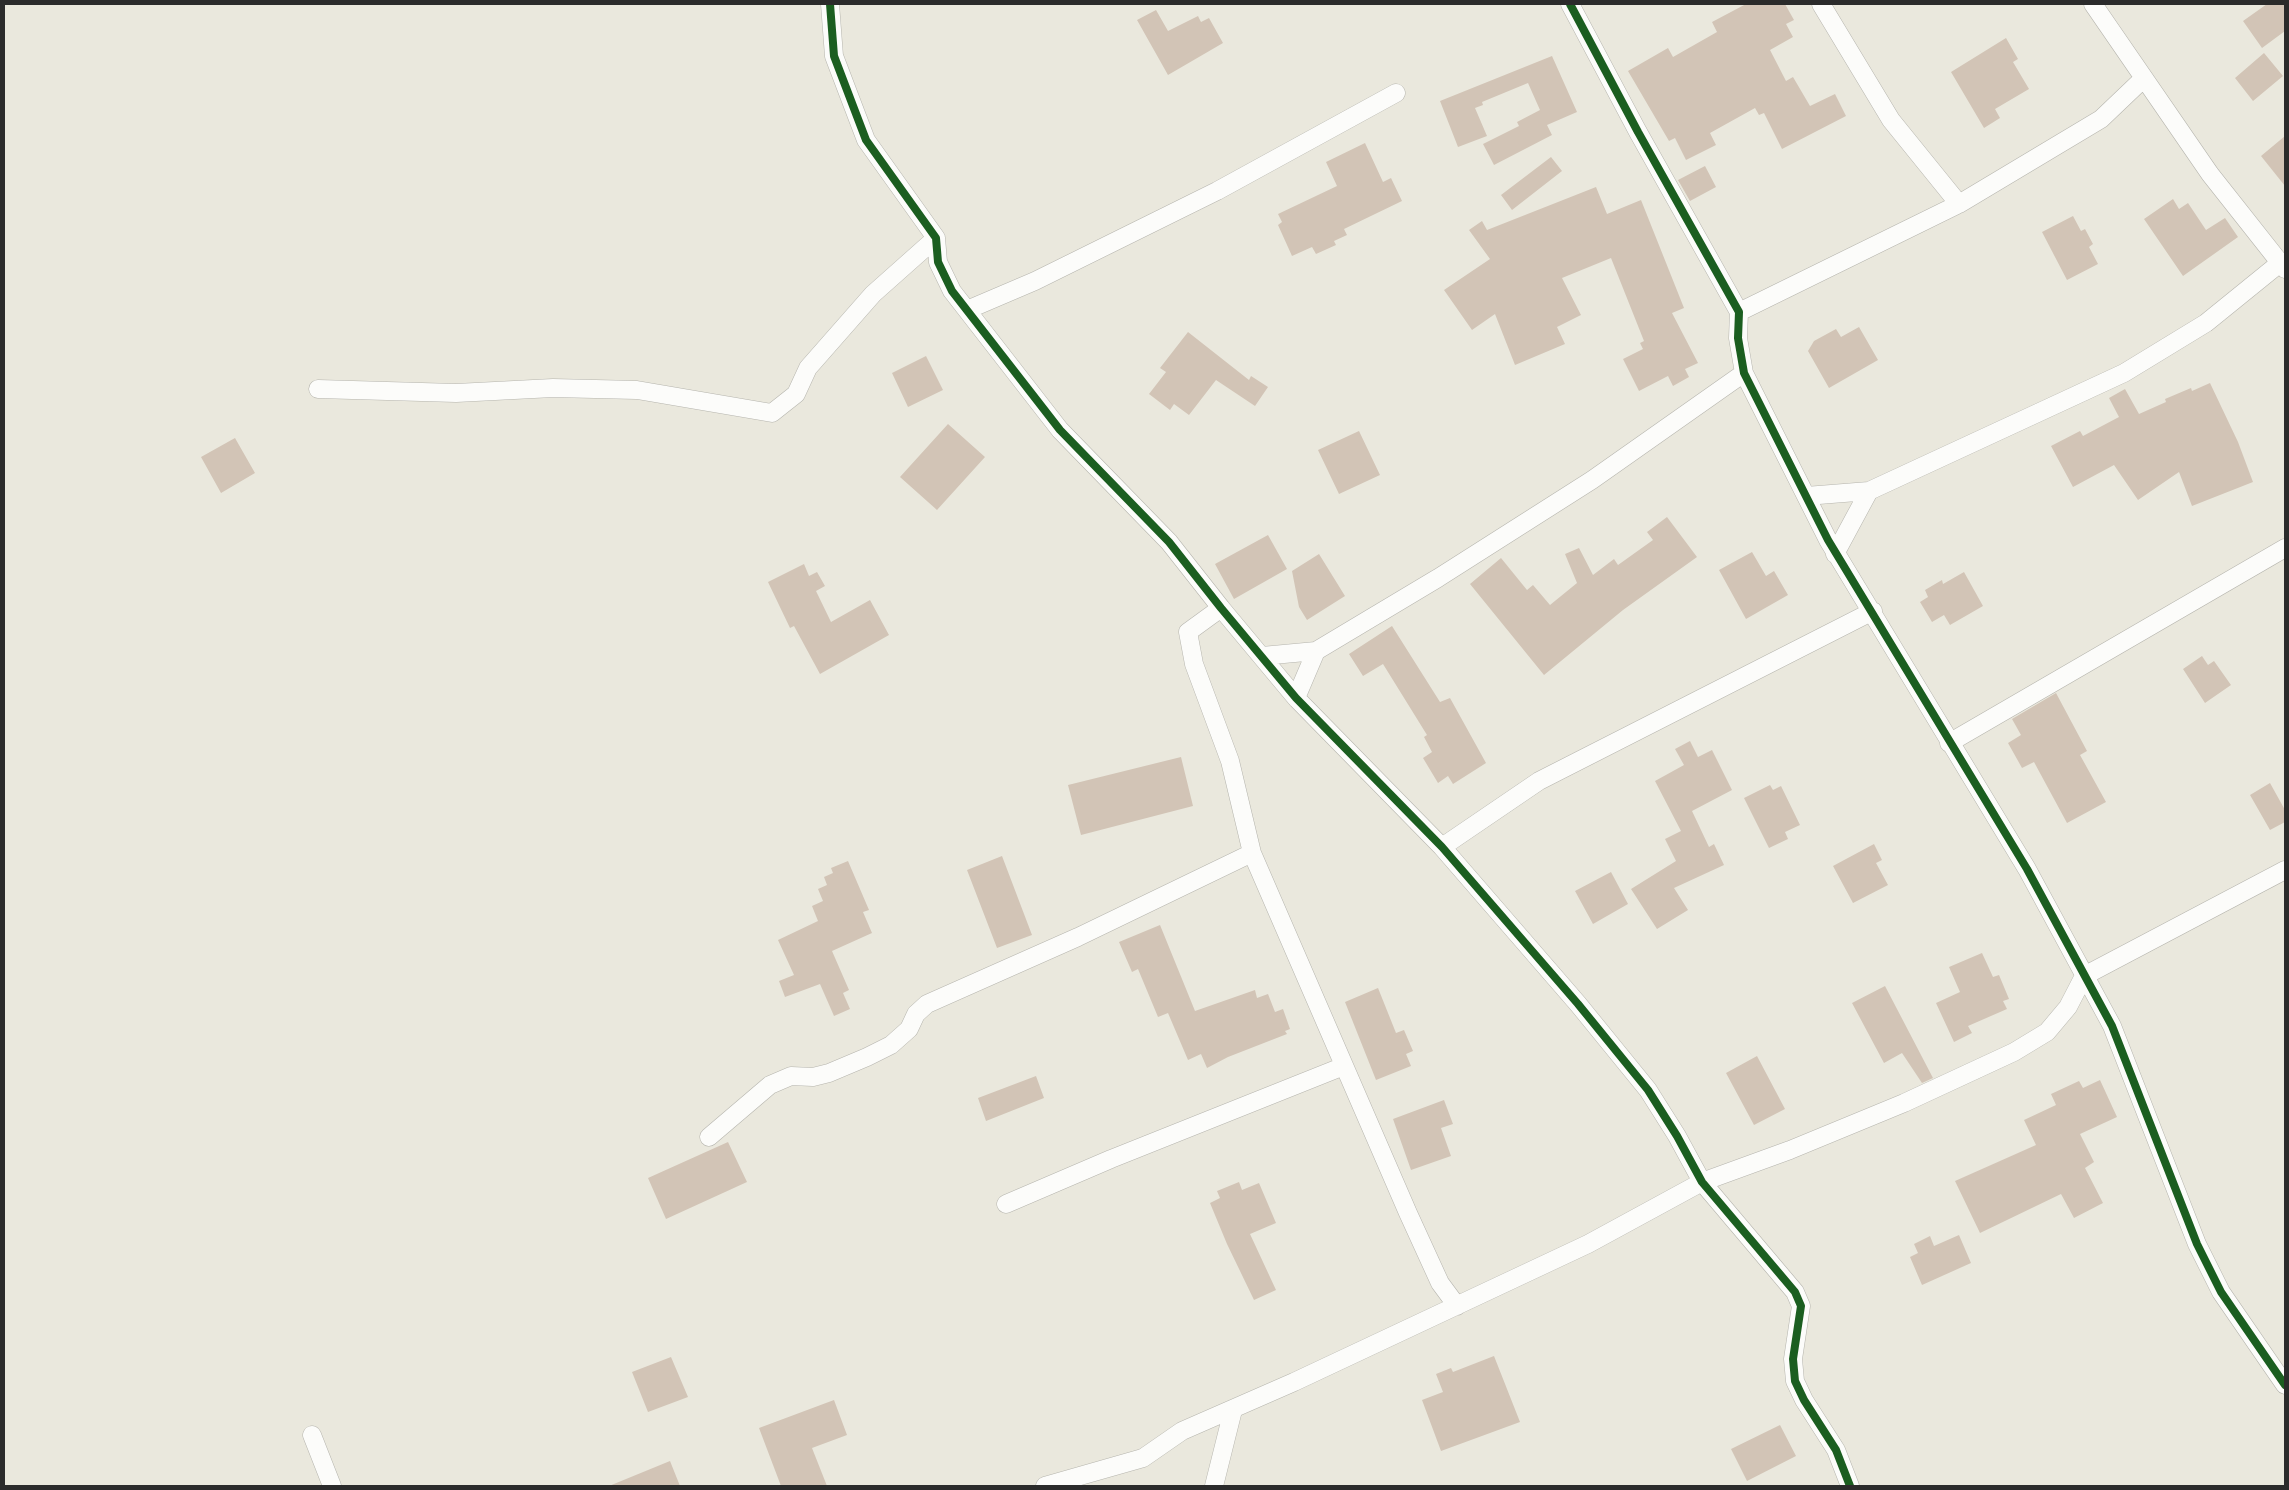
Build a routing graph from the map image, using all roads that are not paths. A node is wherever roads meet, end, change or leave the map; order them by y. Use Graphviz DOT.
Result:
graph roads {
  1 [pos="830,4"];
  2 [pos="1570,4"];
  3 [pos="1821,4"];
  4 [pos="2093,4"];
  5 [pos="2144,78"];
  6 [pos="1396,93"];
  7 [pos="1959,204"];
  8 [pos="936,238"];
  9 [pos="2283,266"];
  10 [pos="967,310"];
  11 [pos="1738,312"];
  12 [pos="1744,373"];
  13 [pos="318,389"];
  14 [pos="1869,491"];
  15 [pos="1806,496"];
  16 [pos="2285,548"];
  17 [pos="1835,554"];
  18 [pos="1221,608"];
  19 [pos="1873,611"];
  20 [pos="1316,651"];
  21 [pos="1262,656"];
  22 [pos="1296,698"];
  23 [pos="1948,743"];
  24 [pos="1442,847"];
  25 [pos="1252,853"];
  26 [pos="2285,870"];
  27 [pos="2084,976"];
  28 [pos="1344,1066"];
  29 [pos="709,1136"];
  30 [pos="1702,1182"];
  31 [pos="1006,1204"];
  32 [pos="1457,1306"];
  33 [pos="2285,1385"];
  34 [pos="1233,1410"];
  35 [pos="312,1435"];
  36 [pos="332,1486"];
  37 [pos="1045,1486"];
  38 [pos="1214,1486"];
  39 [pos="1850,1486"];
  1 -- 8 [label="street"];
  2 -- 11 [label="street"];
  3 -- 7 [label="street"];
  4 -- 5 [label="street"];
  5 -- 7 [label="street"];
  5 -- 9 [label="street"];
  6 -- 10 [label="street"];
  7 -- 11 [label="street"];
  8 -- 10 [label="street"];
  8 -- 13 [label="street"];
  9 -- 14 [label="street"];
  10 -- 18 [label="street"];
  11 -- 12 [label="street"];
  12 -- 15 [label="street"];
  12 -- 20 [label="street"];
  14 -- 15 [label="street"];
  14 -- 17 [label="street"];
  15 -- 17 [label="street"];
  16 -- 23 [label="street"];
  17 -- 19 [label="street"];
  18 -- 21 [label="street"];
  18 -- 25 [label="street"];
  19 -- 23 [label="street"];
  19 -- 24 [label="street"];
  20 -- 21 [label="street"];
  20 -- 22 [label="street"];
  21 -- 22 [label="street"];
  22 -- 24 [label="street"];
  23 -- 27 [label="street"];
  24 -- 30 [label="street"];
  25 -- 28 [label="street"];
  25 -- 29 [label="street"];
  26 -- 27 [label="street"];
  27 -- 30 [label="street"];
  27 -- 33 [label="street"];
  28 -- 31 [label="street"];
  28 -- 32 [label="street"];
  30 -- 32 [label="street"];
  30 -- 39 [label="street"];
  32 -- 34 [label="street"];
  34 -- 37 [label="street"];
  34 -- 38 [label="street"];
  35 -- 36 [label="street"];
}
